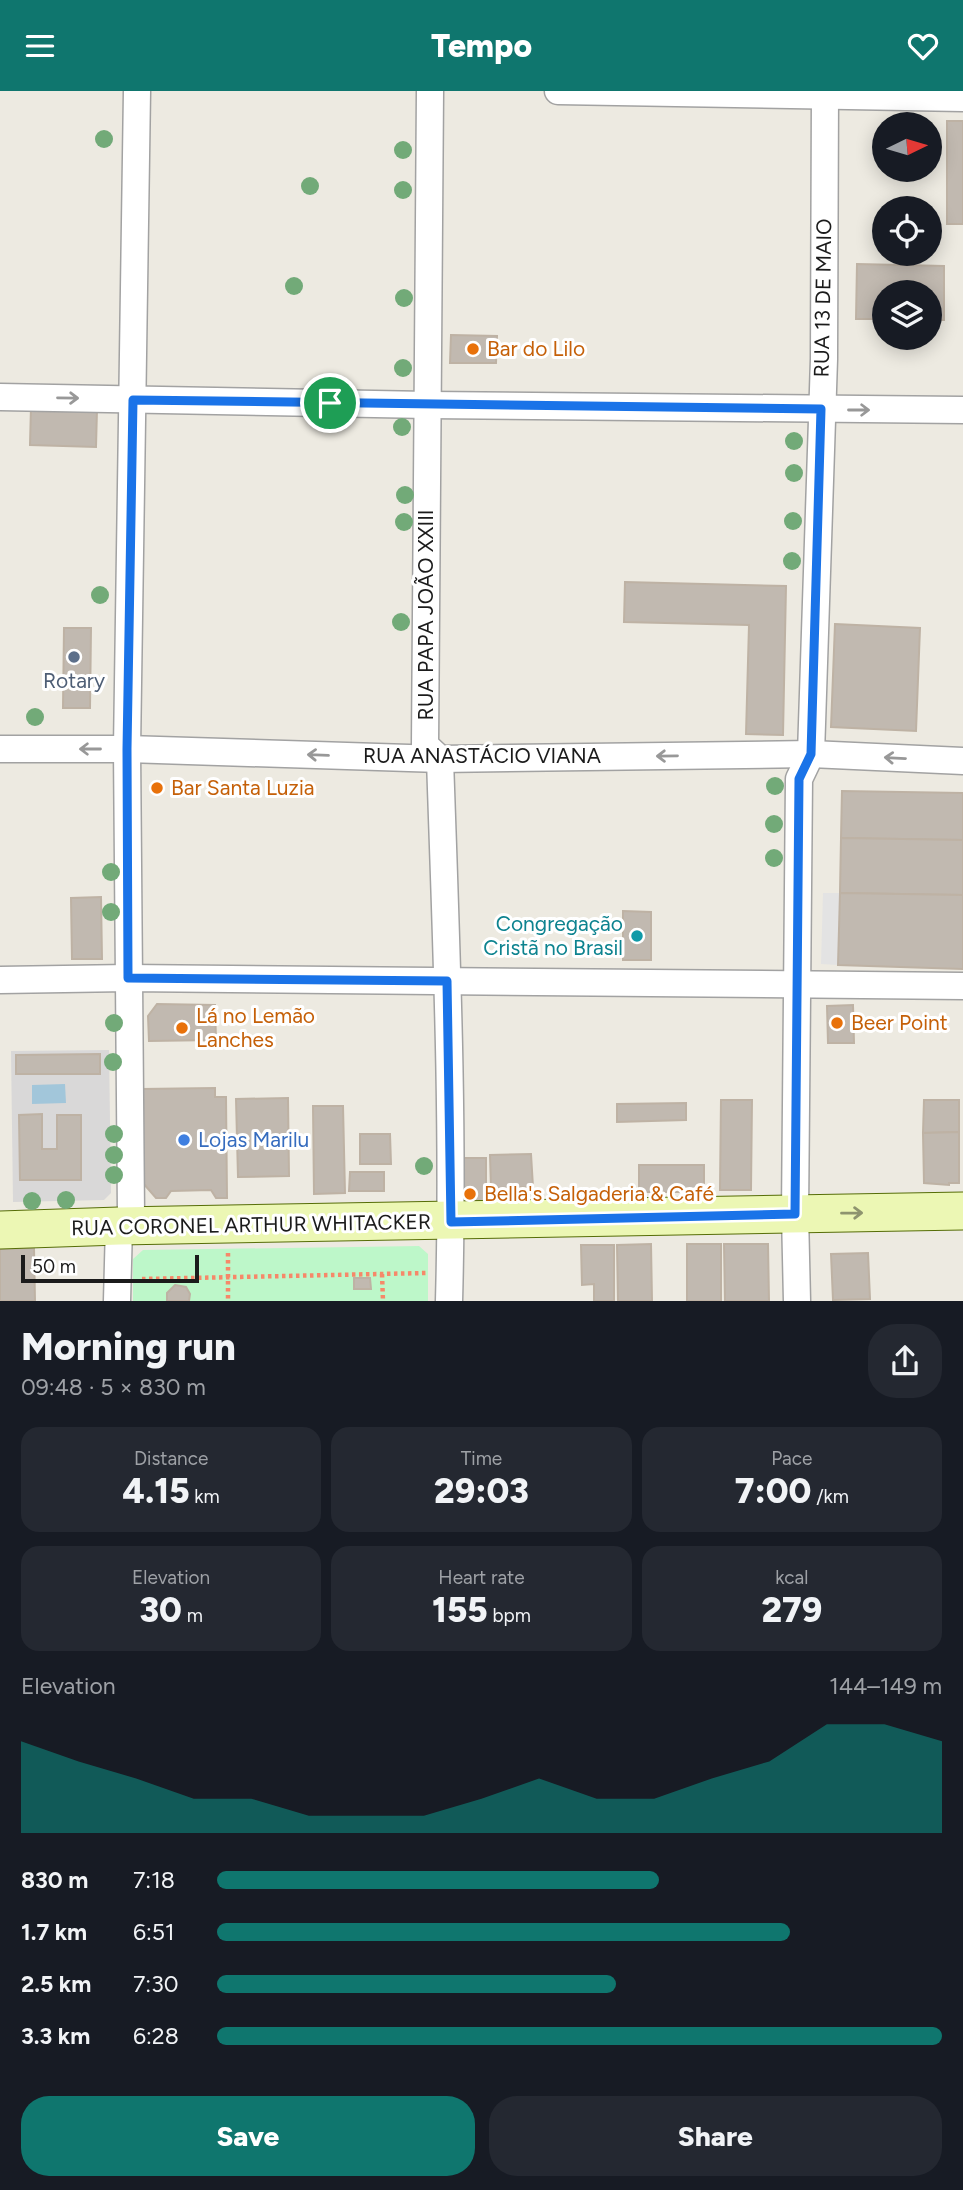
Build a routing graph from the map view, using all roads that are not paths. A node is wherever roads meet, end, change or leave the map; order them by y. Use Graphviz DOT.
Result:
graph roads {
  1 [pos="137,91"];
  2 [pos="430,91"];
  3 [pos="558,91"];
  4 [pos="825,94"];
  5 [pos="963,98"];
  6 [pos="0,397"];
  7 [pos="133,400"];
  8 [pos="428,405"];
  9 [pos="821,409"];
  10 [pos="963,411"];
  11 [pos="0,749"];
  12 [pos="127,749"];
  13 [pos="811,754"];
  14 [pos="440,758"];
  15 [pos="963,761"];
  16 [pos="128,978"];
  17 [pos="0,980"];
  18 [pos="447,981"];
  19 [pos="797,984"];
  20 [pos="963,986"];
  21 [pos="963,1211"];
  22 [pos="795,1214"];
  23 [pos="451,1222"];
  24 [pos="119,1226"];
  25 [pos="0,1230"];
  26 [pos="117,1301"];
  27 [pos="449,1301"];
  28 [pos="797,1301"];
  1 -- 7 [label="street"];
  2 -- 8 [label="street, RUA PAPA JOÃO XXIII"];
  3 -- 4 [label="street"];
  4 -- 5 [label="street"];
  4 -- 9 [label="street, RUA 13 DE MAIO"];
  6 -- 7 [label="street, one-way"];
  7 -- 8 [label="street"];
  7 -- 12 [label="street"];
  8 -- 9 [label="street"];
  8 -- 14 [label="street, RUA PAPA JOÃO XXIII"];
  9 -- 10 [label="street, one-way"];
  9 -- 13 [label="street, RUA 13 DE MAIO"];
  12 -- 11 [label="street, RUA ANASTÁCIO VIANA, one-way"];
  14 -- 12 [label="street, RUA ANASTÁCIO VIANA, one-way"];
  12 -- 16 [label="street"];
  13 -- 14 [label="street, RUA ANASTÁCIO VIANA, one-way"];
  15 -- 13 [label="street, RUA ANASTÁCIO VIANA, one-way"];
  13 -- 19 [label="street, RUA 13 DE MAIO"];
  14 -- 18 [label="street, RUA PAPA JOÃO XXIII"];
  16 -- 17 [label="street"];
  16 -- 18 [label="street"];
  16 -- 24 [label="street"];
  18 -- 19 [label="street"];
  18 -- 23 [label="street, RUA PAPA JOÃO XXIII"];
  19 -- 20 [label="street"];
  19 -- 22 [label="street, RUA 13 DE MAIO"];
  22 -- 21 [label="main road, RUA CORONEL ARTHUR WHITACKER, one-way"];
  22 -- 23 [label="main road, RUA CORONEL ARTHUR WHITACKER"];
  22 -- 28 [label="street, RUA 13 DE MAIO"];
  23 -- 24 [label="main road, RUA CORONEL ARTHUR WHITACKER"];
  23 -- 27 [label="street, RUA PAPA JOÃO XXIII"];
  24 -- 25 [label="main road, RUA CORONEL ARTHUR WHITACKER"];
  24 -- 26 [label="street"];
}
